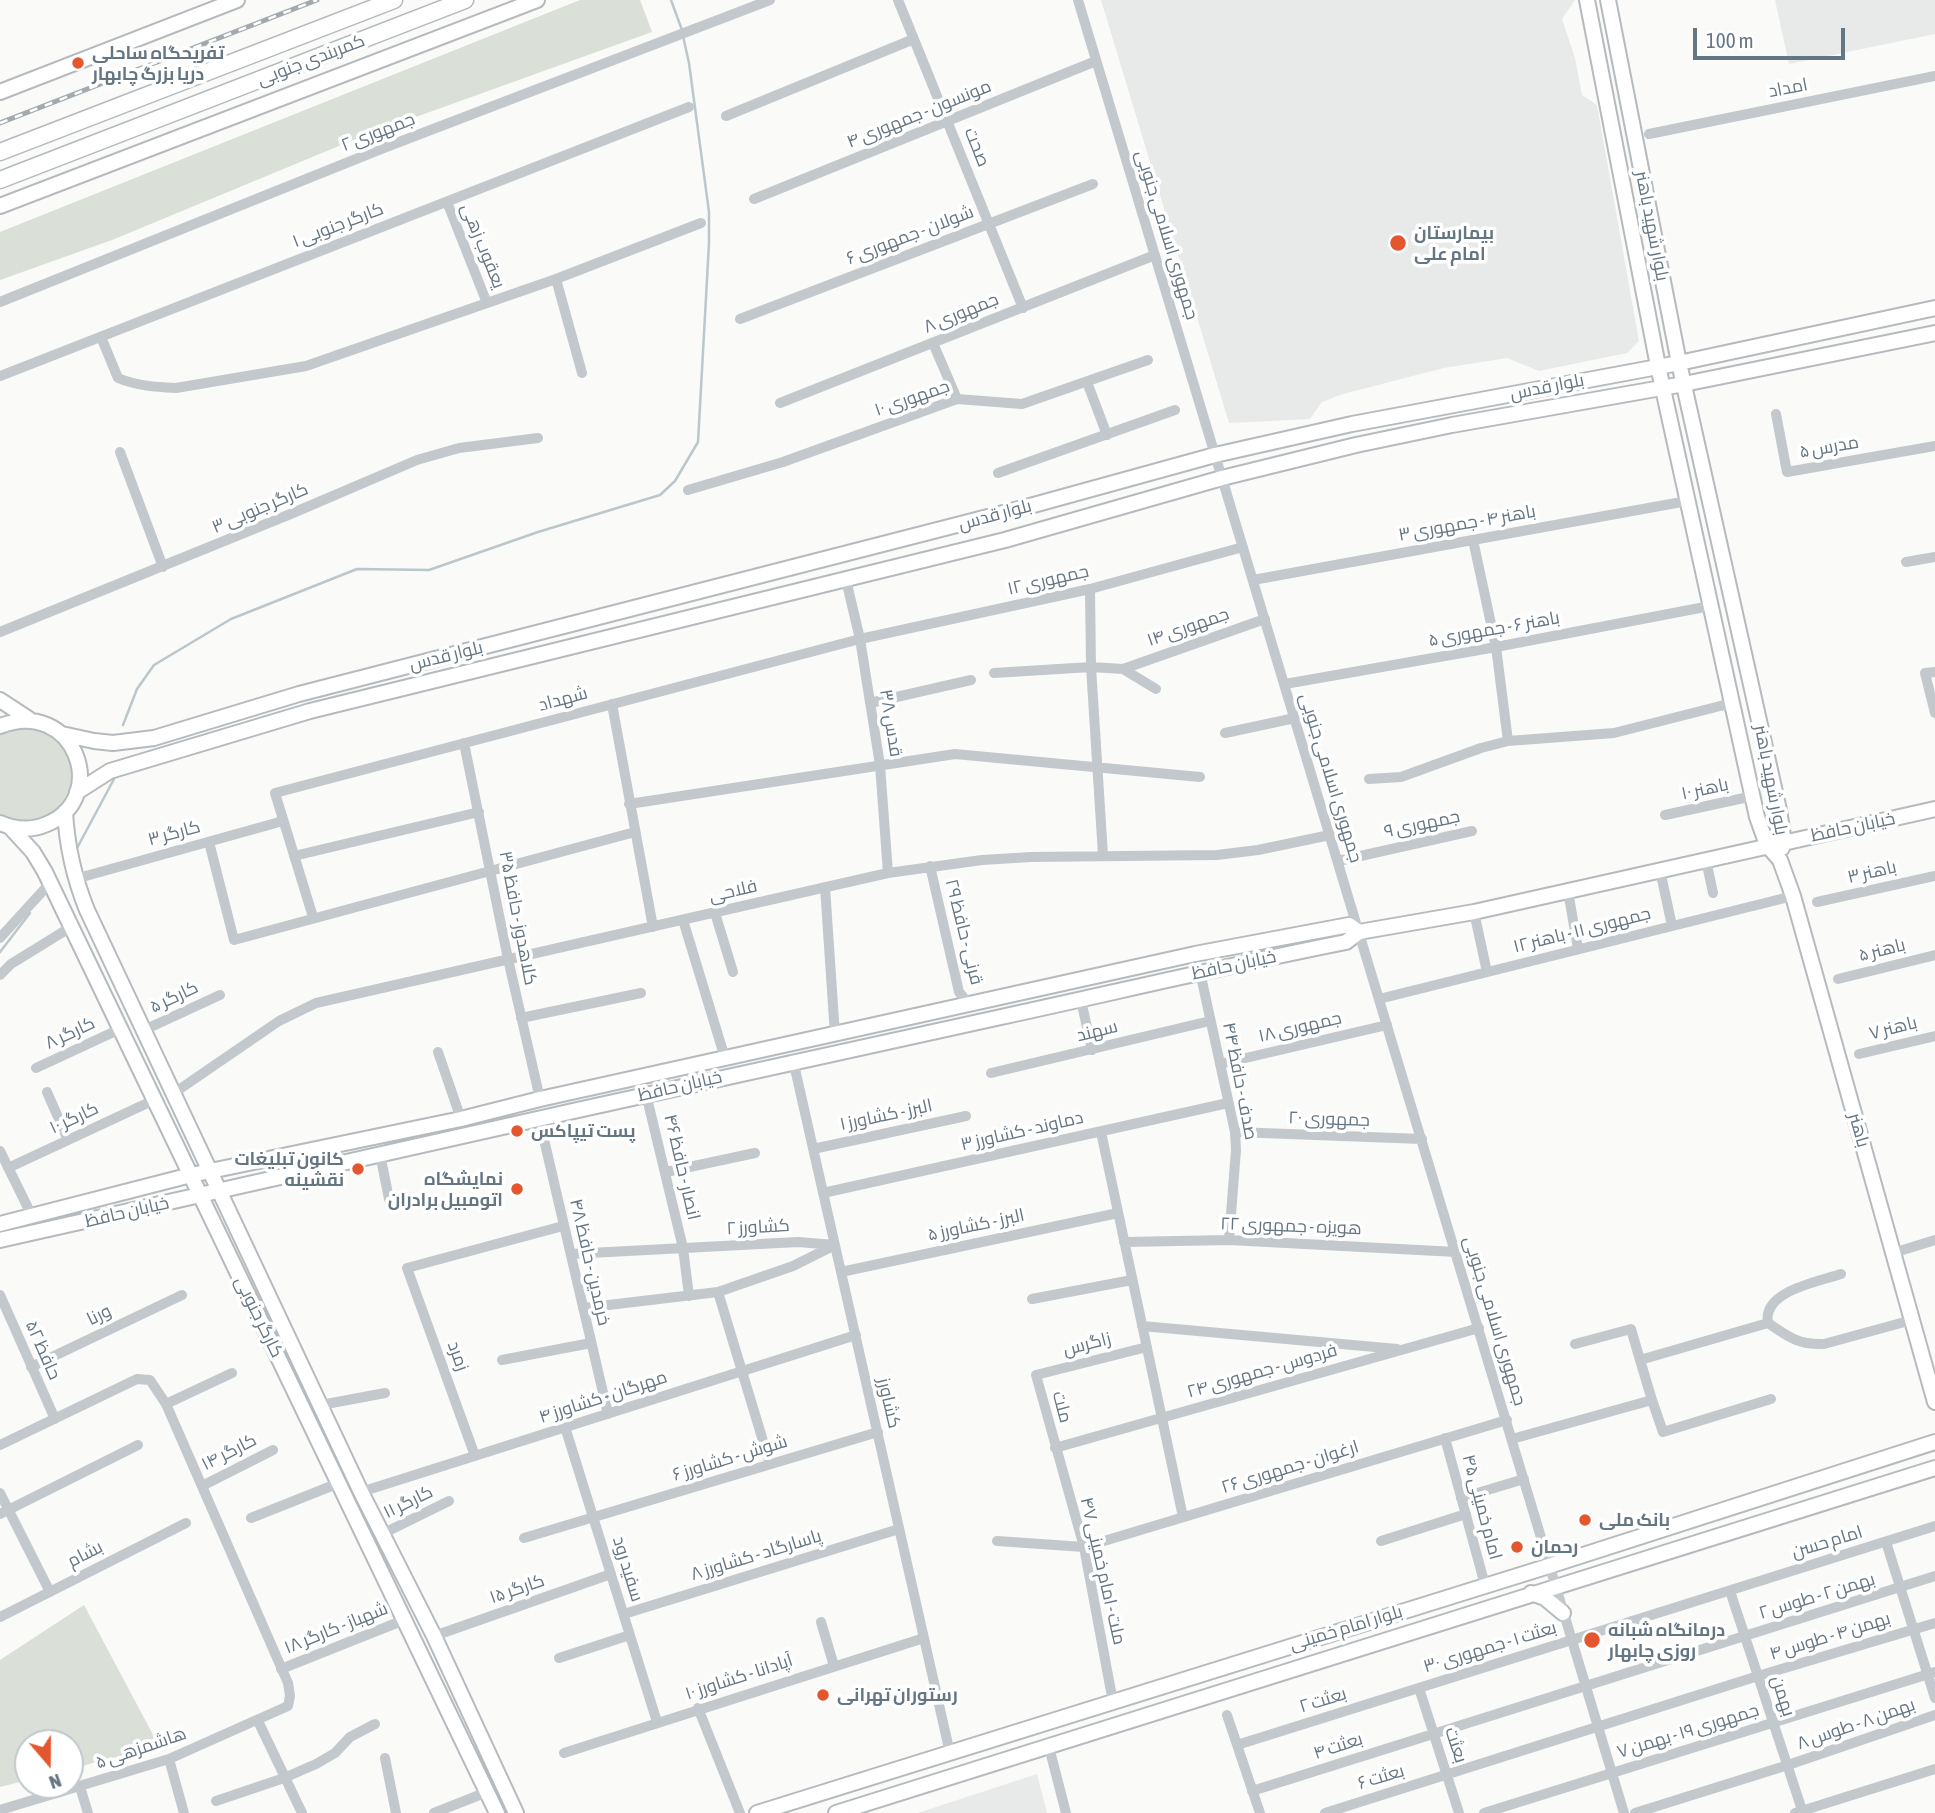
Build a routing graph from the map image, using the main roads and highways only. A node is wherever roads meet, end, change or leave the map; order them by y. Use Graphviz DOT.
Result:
graph roads {
  1 [pos="237,0"];
  2 [pos="394,0"];
  3 [pos="465,0"];
  4 [pos="537,0"];
  5 [pos="1587,0"];
  6 [pos="1608,0"];
  7 [pos="0,92"];
  8 [pos="0,152"];
  9 [pos="0,180"];
  10 [pos="0,206"];
  11 [pos="1935,308"];
  12 [pos="1935,333"];
  13 [pos="1679,363"];
  14 [pos="1658,366"];
  15 [pos="1684,384"];
  16 [pos="1662,388"];
  17 [pos="1352,424"];
  18 [pos="1356,445"];
  19 [pos="1721,554"];
  20 [pos="1699,557"];
  21 [pos="708,589"];
  22 [pos="713,612"];
  23 [pos="0,700"];
  24 [pos="30,720"];
  25 [pos="0,726"];
  26 [pos="62,734"];
  27 [pos="77,792"];
  28 [pos="1935,809"];
  29 [pos="65,812"];
  30 [pos="5,825"];
  31 [pos="1784,842"];
  32 [pos="1766,845"];
  33 [pos="1780,860"];
  34 [pos="1359,932"];
  35 [pos="912,1017"];
  36 [pos="916,1035"];
  37 [pos="682,1067"];
  38 [pos="685,1085"];
  39 [pos="211,1171"];
  40 [pos="191,1175"];
  41 [pos="220,1191"];
  42 [pos="200,1195"];
  43 [pos="0,1224"];
  44 [pos="0,1240"];
  45 [pos="1935,1402"];
  46 [pos="1935,1442"];
  47 [pos="1935,1468"];
  48 [pos="1573,1580"];
  49 [pos="1531,1593"];
  50 [pos="434,1636"];
  51 [pos="416,1644"];
  52 [pos="497,1813"];
  53 [pos="516,1813"];
  54 [pos="757,1813"];
  55 [pos="836,1813"];
  1 -- 7 [label="main road"];
  2 -- 8 [label="highway, کمربندی جنوبی"];
  3 -- 9 [label="highway, کمربندی جنوبی"];
  4 -- 10 [label="main road"];
  5 -- 14 [label="main road, بلوار شهید باهنر"];
  6 -- 13 [label="main road, بلوار شهید باهنر"];
  11 -- 13 [label="main road, بلوار قدس"];
  12 -- 15 [label="main road, بلوار قدس"];
  13 -- 14 [label="main road, بلوار قدس"];
  13 -- 15 [label="main road, بلوار شهید باهنر"];
  14 -- 16 [label="main road, بلوار شهید باهنر"];
  14 -- 17 [label="main road, بلوار قدس"];
  15 -- 16 [label="main road, بلوار قدس"];
  15 -- 19 [label="main road, بلوار شهید باهنر"];
  16 -- 18 [label="main road, بلوار قدس"];
  16 -- 20 [label="main road, بلوار شهید باهنر"];
  17 -- 18 [label="main road"];
  17 -- 21 [label="main road, بلوار قدس"];
  18 -- 22 [label="main road, بلوار قدس"];
  19 -- 20 [label="main road"];
  19 -- 31 [label="main road, بلوار شهید باهنر"];
  20 -- 32 [label="main road, بلوار شهید باهنر"];
  21 -- 22 [label="main road"];
  21 -- 26 [label="main road, بلوار قدس"];
  22 -- 27 [label="main road, بلوار قدس"];
  23 -- 24 [label="main road, بلوار قدس"];
  24 -- 25 [label="main road"];
  24 -- 26 [label="main road, بلوار قدس"];
  26 -- 27 [label="main road"];
  27 -- 29 [label="main road"];
  28 -- 31 [label="main road, خیابان حافظ"];
  29 -- 30 [label="main road"];
  29 -- 39 [label="main road, کارگر جنوبی"];
  30 -- 40 [label="main road, کارگر جنوبی"];
  31 -- 32 [label="main road, خیابان حافظ"];
  31 -- 33 [label="main road, بلوار شهید باهنر"];
  32 -- 33 [label="main road, بلوار شهید باهنر"];
  32 -- 34 [label="main road, خیابان حافظ"];
  33 -- 45 [label="main road, باهنر"];
  34 -- 35 [label="main road, خیابان حافظ"];
  34 -- 36 [label="main road, خیابان حافظ"];
  35 -- 36 [label="main road"];
  35 -- 37 [label="main road, خیابان حافظ"];
  36 -- 38 [label="main road, خیابان حافظ"];
  37 -- 38 [label="main road"];
  37 -- 39 [label="main road, خیابان حافظ"];
  38 -- 41 [label="main road, خیابان حافظ"];
  39 -- 40 [label="main road, خیابان حافظ"];
  39 -- 41 [label="main road, کارگر جنوبی"];
  40 -- 42 [label="main road, کارگر جنوبی"];
  40 -- 43 [label="main road, خیابان حافظ"];
  41 -- 42 [label="main road, خیابان حافظ"];
  41 -- 50 [label="main road, کارگر جنوبی"];
  42 -- 44 [label="main road, خیابان حافظ"];
  42 -- 51 [label="main road, کارگر جنوبی"];
  46 -- 54 [label="main road, بلوار امام خمینی"];
  47 -- 48 [label="main road, بلوار امام خمینی"];
  48 -- 49 [label="main road, بلوار امام خمینی"];
  48 -- 49 [label="main road"];
  49 -- 55 [label="main road, بلوار امام خمینی"];
  50 -- 51 [label="main road"];
  50 -- 53 [label="main road, کارگر جنوبی"];
  51 -- 52 [label="main road, کارگر جنوبی"];
}
